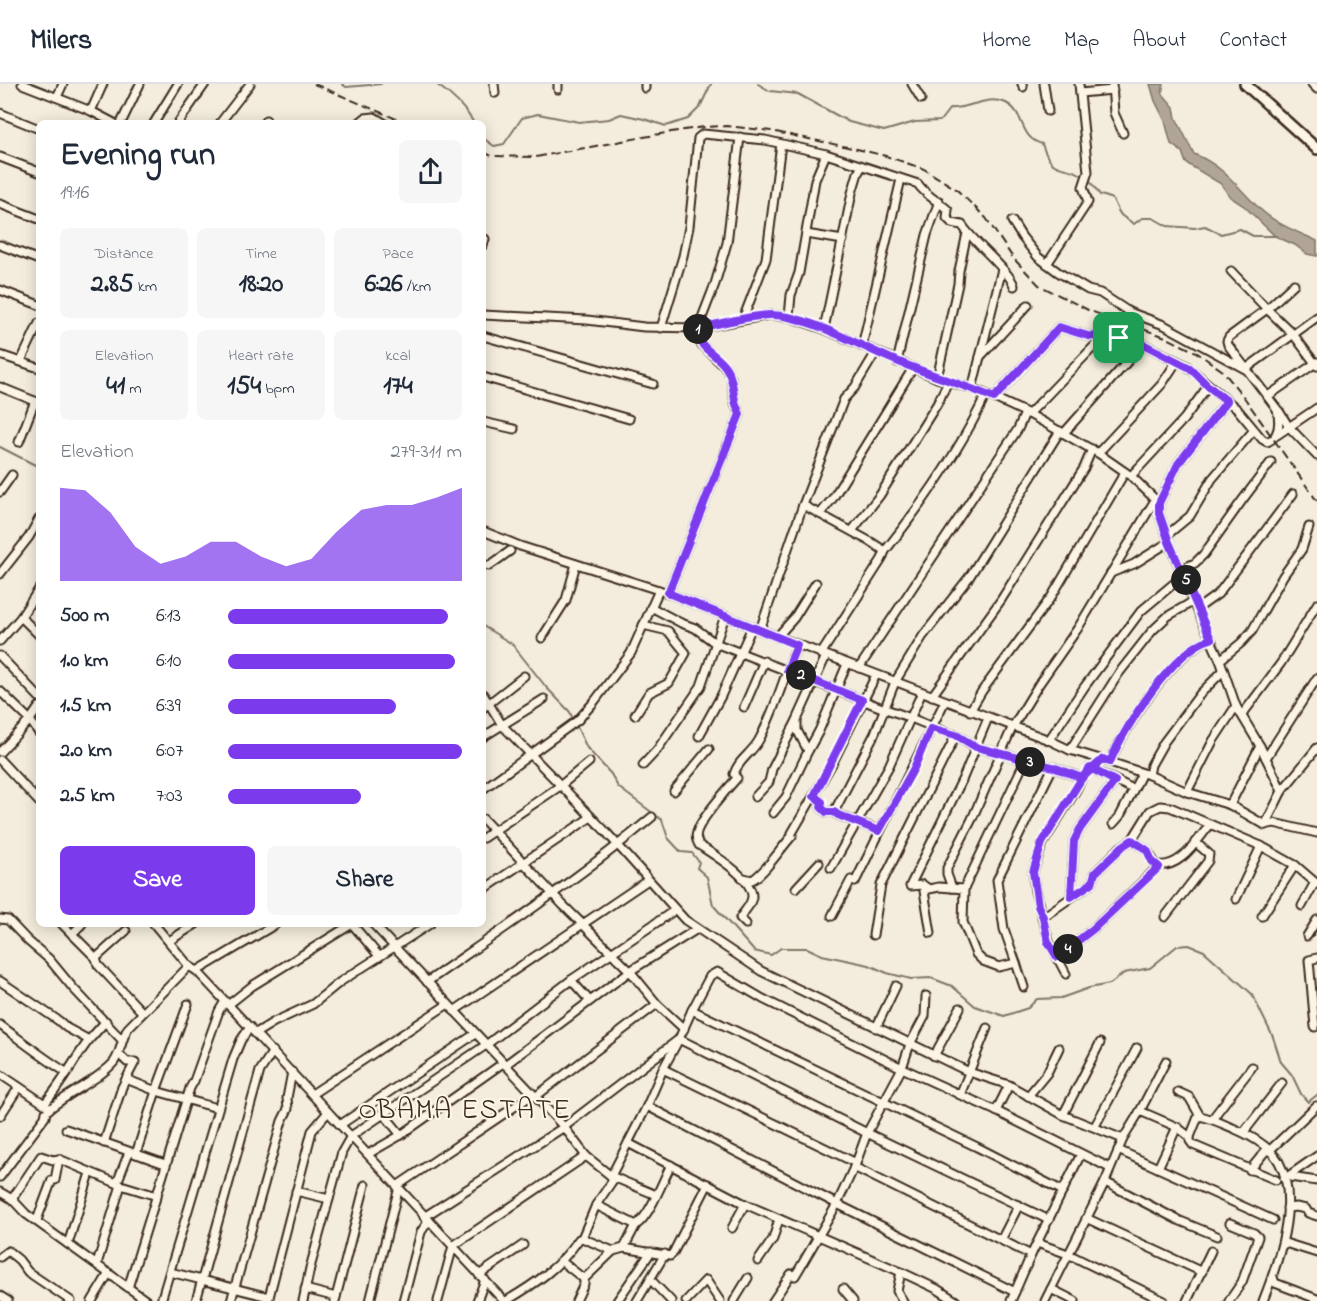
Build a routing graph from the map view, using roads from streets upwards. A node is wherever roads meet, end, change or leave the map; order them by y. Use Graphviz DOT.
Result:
graph roads {
  1 [pos="22,84"];
  2 [pos="63,84"];
  3 [pos="103,84"];
  4 [pos="140,84"];
  5 [pos="178,84"];
  6 [pos="205,84"];
  7 [pos="250,84"];
  8 [pos="494,84"];
  9 [pos="912,84"];
  10 [pos="1044,84"];
  11 [pos="1079,84"];
  12 [pos="1245,84"];
  13 [pos="1312,84"];
  14 [pos="1113,87"];
  15 [pos="1317,89"];
  16 [pos="495,93"];
  17 [pos="1080,93"];
  18 [pos="57,97"];
  19 [pos="921,99"];
  20 [pos="91,111"];
  21 [pos="1048,111"];
  22 [pos="0,113"];
  23 [pos="108,120"];
  24 [pos="122,120"];
  25 [pos="156,120"];
  26 [pos="180,120"];
  27 [pos="222,120"];
  28 [pos="363,120"];
  29 [pos="379,120"];
  30 [pos="36,128"];
  31 [pos="1123,133"];
  32 [pos="740,137"];
  33 [pos="781,144"];
  34 [pos="1317,149"];
  35 [pos="825,154"];
  36 [pos="0,157"];
  37 [pos="862,166"];
  38 [pos="36,171"];
  39 [pos="901,179"];
  40 [pos="939,201"];
  41 [pos="0,204"];
  42 [pos="36,218"];
  43 [pos="1012,220"];
  44 [pos="967,233"];
  45 [pos="806,234"];
  46 [pos="843,240"];
  47 [pos="0,245"];
  48 [pos="36,259"];
  49 [pos="1047,264"];
  50 [pos="1002,268"];
  51 [pos="1231,272"];
  52 [pos="1294,284"];
  53 [pos="1014,286"];
  54 [pos="0,290"];
  55 [pos="36,304"];
  56 [pos="1028,305"];
  57 [pos="1267,309"];
  58 [pos="486,315"];
  59 [pos="789,317"];
  60 [pos="1317,317"];
  61 [pos="743,319"];
  62 [pos="661,328"];
  63 [pos="698,328"];
  64 [pos="824,329"];
  65 [pos="36,330"];
  66 [pos="1293,334"];
  67 [pos="486,337"];
  68 [pos="1103,337"];
  69 [pos="1143,344"];
  70 [pos="862,346"];
  71 [pos="876,352"];
  72 [pos="0,355"];
  73 [pos="980,357"];
  74 [pos="1177,361"];
  75 [pos="21,362"];
  76 [pos="897,362"];
  77 [pos="1316,363"];
  78 [pos="36,367"];
  79 [pos="913,368"];
  80 [pos="1248,370"];
  81 [pos="486,378"];
  82 [pos="937,378"];
  83 [pos="948,382"];
  84 [pos="652,384"];
  85 [pos="1208,386"];
  86 [pos="0,389"];
  87 [pos="972,389"];
  88 [pos="986,395"];
  89 [pos="1268,396"];
  90 [pos="994,398"];
  91 [pos="1227,401"];
  92 [pos="36,402"];
  93 [pos="36,404"];
  94 [pos="1317,408"];
  95 [pos="1277,409"];
  96 [pos="1027,414"];
  97 [pos="629,419"];
  98 [pos="486,423"];
  99 [pos="1290,427"];
  100 [pos="514,429"];
  101 [pos="1253,431"];
  102 [pos="1062,432"];
  103 [pos="1277,435"];
  104 [pos="19,442"];
  105 [pos="1095,451"];
  106 [pos="1316,452"];
  107 [pos="1271,462"];
  108 [pos="1128,474"];
  109 [pos="12,475"];
  110 [pos="0,492"];
  111 [pos="1293,494"];
  112 [pos="1157,501"];
  113 [pos="802,505"];
  114 [pos="820,514"];
  115 [pos="36,524"];
  116 [pos="1309,527"];
  117 [pos="852,531"];
  118 [pos="486,532"];
  119 [pos="1168,538"];
  120 [pos="510,551"];
  121 [pos="885,551"];
  122 [pos="576,564"];
  123 [pos="486,565"];
  124 [pos="1183,572"];
  125 [pos="1111,573"];
  126 [pos="0,574"];
  127 [pos="816,583"];
  128 [pos="659,590"];
  129 [pos="668,593"];
  130 [pos="36,594"];
  131 [pos="1194,601"];
  132 [pos="1317,604"];
  133 [pos="651,607"];
  134 [pos="1197,609"];
  135 [pos="725,616"];
  136 [pos="21,617"];
  137 [pos="643,625"];
  138 [pos="752,627"];
  139 [pos="760,630"];
  140 [pos="36,632"];
  141 [pos="777,637"];
  142 [pos="542,639"];
  143 [pos="1211,639"];
  144 [pos="0,641"];
  145 [pos="715,643"];
  146 [pos="797,645"];
  147 [pos="741,652"];
  148 [pos="823,655"];
  149 [pos="0,656"];
  150 [pos="1220,660"];
  151 [pos="764,661"];
  152 [pos="847,664"];
  153 [pos="859,668"];
  154 [pos="787,670"];
  155 [pos="1223,671"];
  156 [pos="876,675"];
  157 [pos="524,676"];
  158 [pos="1317,678"];
  159 [pos="813,680"];
  160 [pos="895,682"];
  161 [pos="836,689"];
  162 [pos="0,691"];
  163 [pos="922,692"];
  164 [pos="36,695"];
  165 [pos="932,696"];
  166 [pos="544,699"];
  167 [pos="862,700"];
  168 [pos="945,701"];
  169 [pos="486,705"];
  170 [pos="1236,706"];
  171 [pos="486,707"];
  172 [pos="744,707"];
  173 [pos="885,709"];
  174 [pos="36,711"];
  175 [pos="970,711"];
  176 [pos="1242,715"];
  177 [pos="635,716"];
  178 [pos="910,716"];
  179 [pos="988,718"];
  180 [pos="30,720"];
  181 [pos="797,720"];
  182 [pos="502,725"];
  183 [pos="931,728"];
  184 [pos="1012,728"];
  185 [pos="36,729"];
  186 [pos="486,735"];
  187 [pos="699,735"];
  188 [pos="956,735"];
  189 [pos="1049,740"];
  190 [pos="1260,746"];
  191 [pos="976,747"];
  192 [pos="1317,748"];
  193 [pos="709,749"];
  194 [pos="1070,750"];
  195 [pos="808,751"];
  196 [pos="0,752"];
  197 [pos="1000,754"];
  198 [pos="530,755"];
  199 [pos="1314,757"];
  200 [pos="1266,758"];
  201 [pos="0,760"];
  202 [pos="1025,761"];
  203 [pos="1106,761"];
  204 [pos="589,762"];
  205 [pos="642,765"];
  206 [pos="1053,767"];
  207 [pos="1090,768"];
  208 [pos="1145,774"];
  209 [pos="1082,778"];
  210 [pos="1115,781"];
  211 [pos="560,786"];
  212 [pos="486,787"];
  213 [pos="1133,789"];
  214 [pos="674,791"];
  215 [pos="1282,791"];
  216 [pos="1187,792"];
  217 [pos="814,796"];
  218 [pos="755,797"];
  219 [pos="36,799"];
  220 [pos="1230,805"];
  221 [pos="834,812"];
  222 [pos="773,813"];
  223 [pos="591,817"];
  224 [pos="652,817"];
  225 [pos="486,822"];
  226 [pos="857,823"];
  227 [pos="1113,824"];
  228 [pos="1210,825"];
  229 [pos="1264,825"];
  230 [pos="495,830"];
  231 [pos="879,831"];
  232 [pos="1317,832"];
  233 [pos="486,836"];
  234 [pos="1132,840"];
  235 [pos="1195,842"];
  236 [pos="618,845"];
  237 [pos="1261,846"];
  238 [pos="525,863"];
  239 [pos="819,863"];
  240 [pos="1295,865"];
  241 [pos="1159,867"];
  242 [pos="831,868"];
  243 [pos="744,878"];
  244 [pos="648,880"];
  245 [pos="1316,883"];
  246 [pos="923,885"];
  247 [pos="486,888"];
  248 [pos="796,888"];
  249 [pos="952,888"];
  250 [pos="964,889"];
  251 [pos="554,893"];
  252 [pos="1071,897"];
  253 [pos="1236,899"];
  254 [pos="1302,906"];
  255 [pos="675,910"];
  256 [pos="832,916"];
  257 [pos="1262,916"];
  258 [pos="1043,917"];
  259 [pos="1166,917"];
  260 [pos="0,920"];
  261 [pos="1317,921"];
  262 [pos="582,923"];
  263 [pos="747,924"];
  264 [pos="65,927"];
  265 [pos="79,927"];
  266 [pos="157,927"];
  267 [pos="191,927"];
  268 [pos="271,927"];
  269 [pos="347,927"];
  270 [pos="355,927"];
  271 [pos="376,927"];
  272 [pos="425,927"];
  273 [pos="697,929"];
  274 [pos="126,931"];
  275 [pos="931,933"];
  276 [pos="72,934"];
  277 [pos="873,935"];
  278 [pos="1308,936"];
  279 [pos="170,941"];
  280 [pos="395,947"];
  281 [pos="610,952"];
  282 [pos="380,956"];
  283 [pos="1057,957"];
  284 [pos="96,958"];
  285 [pos="1317,958"];
  286 [pos="1016,963"];
  287 [pos="189,966"];
  288 [pos="197,971"];
  289 [pos="630,971"];
  290 [pos="1066,974"];
  291 [pos="571,980"];
  292 [pos="0,981"];
  293 [pos="427,982"];
  294 [pos="896,986"];
  295 [pos="1024,987"];
  296 [pos="926,996"];
  297 [pos="590,1001"];
  298 [pos="226,1003"];
  299 [pos="188,1004"];
  300 [pos="448,1004"];
  301 [pos="657,1004"];
  302 [pos="960,1008"];
  303 [pos="692,1010"];
  304 [pos="454,1011"];
  305 [pos="142,1012"];
  306 [pos="106,1021"];
  307 [pos="0,1025"];
  308 [pos="250,1027"];
  309 [pos="1315,1027"];
  310 [pos="876,1028"];
  311 [pos="987,1028"];
  312 [pos="684,1029"];
  313 [pos="256,1033"];
  314 [pos="475,1034"];
  315 [pos="121,1039"];
  316 [pos="680,1039"];
  317 [pos="89,1040"];
  318 [pos="1100,1043"];
  319 [pos="910,1044"];
  320 [pos="486,1045"];
  321 [pos="1059,1048"];
  322 [pos="1137,1048"];
  323 [pos="273,1051"];
  324 [pos="119,1054"];
  325 [pos="934,1056"];
  326 [pos="1166,1061"];
  327 [pos="504,1064"];
  328 [pos="1251,1067"];
  329 [pos="902,1068"];
  330 [pos="663,1069"];
  331 [pos="66,1072"];
  332 [pos="292,1072"];
  333 [pos="969,1072"];
  334 [pos="0,1074"];
  335 [pos="126,1078"];
  336 [pos="1282,1083"];
  337 [pos="1009,1085"];
  338 [pos="19,1087"];
  339 [pos="156,1091"];
  340 [pos="1178,1092"];
  341 [pos="312,1094"];
  342 [pos="960,1095"];
  343 [pos="534,1096"];
  344 [pos="1028,1096"];
  345 [pos="187,1098"];
  346 [pos="883,1103"];
  347 [pos="48,1106"];
  348 [pos="647,1106"];
  349 [pos="1316,1106"];
  350 [pos="218,1108"];
  351 [pos="996,1111"];
  352 [pos="1140,1111"];
  353 [pos="328,1112"];
  354 [pos="383,1113"];
  355 [pos="1063,1115"];
  356 [pos="0,1116"];
  357 [pos="1200,1116"];
  358 [pos="1212,1119"];
  359 [pos="340,1125"];
  360 [pos="1095,1126"];
  361 [pos="564,1127"];
  362 [pos="1177,1127"];
  363 [pos="66,1129"];
  364 [pos="1244,1132"];
  365 [pos="867,1133"];
  366 [pos="401,1135"];
  367 [pos="351,1136"];
  368 [pos="1190,1137"];
  369 [pos="1123,1139"];
  370 [pos="104,1143"];
  371 [pos="628,1143"];
  372 [pos="1118,1150"];
  373 [pos="1268,1150"];
  374 [pos="133,1153"];
  375 [pos="368,1154"];
  376 [pos="1081,1154"];
  377 [pos="586,1156"];
  378 [pos="1317,1156"];
  379 [pos="59,1159"];
  380 [pos="165,1164"];
  381 [pos="671,1165"];
  382 [pos="855,1165"];
  383 [pos="1110,1168"];
  384 [pos="1158,1168"];
  385 [pos="1250,1170"];
  386 [pos="90,1173"];
  387 [pos="610,1176"];
  388 [pos="0,1178"];
  389 [pos="1283,1179"];
  390 [pos="1317,1181"];
  391 [pos="1105,1182"];
  392 [pos="119,1184"];
  393 [pos="708,1184"];
  394 [pos="365,1185"];
  395 [pos="398,1186"];
  396 [pos="296,1191"];
  397 [pos="1063,1191"];
  398 [pos="0,1192"];
  399 [pos="656,1195"];
  400 [pos="157,1196"];
  401 [pos="12,1199"];
  402 [pos="329,1199"];
  403 [pos="745,1204"];
  404 [pos="837,1204"];
  405 [pos="596,1205"];
  406 [pos="1019,1206"];
  407 [pos="1287,1208"];
  408 [pos="1317,1216"];
  409 [pos="427,1218"];
  410 [pos="1086,1218"];
  411 [pos="779,1219"];
  412 [pos="37,1220"];
  413 [pos="1049,1220"];
  414 [pos="1273,1220"];
  415 [pos="1230,1223"];
  416 [pos="636,1225"];
  417 [pos="732,1228"];
  418 [pos="820,1235"];
  419 [pos="1217,1236"];
  420 [pos="582,1238"];
  421 [pos="1001,1240"];
  422 [pos="1037,1243"];
  423 [pos="68,1244"];
  424 [pos="523,1245"];
  425 [pos="1283,1245"];
  426 [pos="453,1246"];
  427 [pos="624,1248"];
  428 [pos="613,1251"];
  429 [pos="1211,1251"];
  430 [pos="651,1252"];
  431 [pos="1317,1253"];
  432 [pos="665,1254"];
  433 [pos="1068,1254"];
  434 [pos="1031,1255"];
  435 [pos="0,1257"];
  436 [pos="561,1261"];
  437 [pos="758,1261"];
  438 [pos="97,1264"];
  439 [pos="170,1272"];
  440 [pos="901,1272"];
  441 [pos="1202,1272"];
  442 [pos="109,1273"];
  443 [pos="482,1277"];
  444 [pos="1273,1277"];
  445 [pos="748,1278"];
  446 [pos="202,1279"];
  447 [pos="584,1279"];
  448 [pos="650,1279"];
  449 [pos="128,1288"];
  450 [pos="234,1288"];
  451 [pos="305,1289"];
  452 [pos="843,1289"];
  453 [pos="1051,1289"];
  454 [pos="1016,1292"];
  455 [pos="0,1296"];
  456 [pos="269,1299"];
  457 [pos="336,1299"];
  458 [pos="1317,1299"];
  459 [pos="8,1301"];
  460 [pos="71,1301"];
  461 [pos="92,1301"];
  462 [pos="147,1301"];
  463 [pos="161,1301"];
  464 [pos="196,1301"];
  465 [pos="231,1301"];
  466 [pos="303,1301"];
  467 [pos="370,1301"];
  468 [pos="403,1301"];
  469 [pos="438,1301"];
  470 [pos="477,1301"];
  471 [pos="505,1301"];
  472 [pos="576,1301"];
  473 [pos="617,1301"];
  474 [pos="637,1301"];
  475 [pos="671,1301"];
  476 [pos="686,1301"];
  477 [pos="720,1301"];
  478 [pos="734,1301"];
  479 [pos="773,1301"];
  480 [pos="854,1301"];
  481 [pos="903,1301"];
  482 [pos="956,1301"];
  483 [pos="1011,1301"];
  484 [pos="1045,1301"];
  485 [pos="1075,1301"];
  486 [pos="1164,1301"];
  487 [pos="1187,1301"];
  488 [pos="1229,1301"];
  489 [pos="1263,1301"];
  1 -- 18 [label="street"];
  2 -- 18 [label="street"];
  3 -- 20 [label="street"];
  4 -- 24 [label="street"];
  5 -- 25 [label="street"];
  6 -- 26 [label="street"];
  7 -- 27 [label="street"];
  8 -- 16 [label="street"];
  9 -- 19 [label="street"];
  10 -- 21 [label="street"];
  11 -- 17 [label="street"];
  12 -- 34 [label="street"];
  13 -- 15 [label="street"];
  14 -- 17 [label="street"];
  14 -- 31 [label="street"];
  17 -- 49 [label="street"];
  18 -- 20 [label="street"];
  20 -- 23 [label="street"];
  22 -- 30 [label="street"];
  28 -- 29 [label="street"];
  32 -- 33 [label="street"];
  32 -- 62 [label="street"];
  32 -- 63 [label="street"];
  33 -- 35 [label="street"];
  33 -- 61 [label="street"];
  35 -- 37 [label="street"];
  35 -- 45 [label="street"];
  36 -- 38 [label="street"];
  37 -- 39 [label="street"];
  37 -- 46 [label="street"];
  39 -- 40 [label="street"];
  39 -- 70 [label="street"];
  40 -- 44 [label="street"];
  40 -- 76 [label="street"];
  41 -- 42 [label="street"];
  43 -- 49 [label="street"];
  44 -- 50 [label="street"];
  44 -- 82 [label="street"];
  45 -- 46 [label="street"];
  45 -- 59 [label="street"];
  46 -- 64 [label="street"];
  47 -- 48 [label="street"];
  49 -- 80 [label="street"];
  50 -- 53 [label="street"];
  50 -- 73 [label="street"];
  51 -- 57 [label="street"];
  52 -- 57 [label="street"];
  54 -- 55 [label="street"];
  56 -- 73 [label="street"];
  57 -- 66 [label="street"];
  57 -- 80 [label="street"];
  58 -- 62 [label="street"];
  59 -- 61 [label="street"];
  59 -- 64 [label="street"];
  60 -- 66 [label="street"];
  61 -- 63 [label="street"];
  62 -- 63 [label="street"];
  63 -- 129 [label="street"];
  64 -- 70 [label="street"];
  65 -- 75 [label="street"];
  66 -- 77 [label="street"];
  66 -- 80 [label="street"];
  67 -- 84 [label="street"];
  68 -- 69 [label="street"];
  68 -- 90 [label="street"];
  68 -- 96 [label="street"];
  69 -- 74 [label="street"];
  69 -- 102 [label="street"];
  70 -- 71 [label="street"];
  71 -- 76 [label="street"];
  71 -- 113 [label="street"];
  72 -- 75 [label="street"];
  73 -- 87 [label="street"];
  74 -- 85 [label="street"];
  74 -- 105 [label="street"];
  75 -- 78 [label="street"];
  76 -- 79 [label="street"];
  77 -- 89 [label="street"];
  79 -- 82 [label="street"];
  79 -- 114 [label="street"];
  80 -- 89 [label="street"];
  81 -- 97 [label="street"];
  82 -- 83 [label="street"];
  83 -- 87 [label="street"];
  83 -- 117 [label="street"];
  85 -- 91 [label="street"];
  85 -- 108 [label="street"];
  86 -- 92 [label="street"];
  87 -- 88 [label="street"];
  88 -- 90 [label="street"];
  88 -- 121 [label="street"];
  89 -- 95 [label="street"];
  90 -- 96 [label="street"];
  91 -- 101 [label="street"];
  91 -- 112 [label="street"];
  93 -- 104 [label="street"];
  94 -- 99 [label="street"];
  95 -- 99 [label="street"];
  95 -- 103 [label="street"];
  96 -- 102 [label="street"];
  96 -- 153 [label="street"];
  98 -- 100 [label="street"];
  99 -- 103 [label="street"];
  99 -- 106 [label="street"];
  101 -- 103 [label="street"];
  101 -- 119 [label="street"];
  102 -- 105 [label="street"];
  102 -- 160 [label="street"];
  105 -- 108 [label="street"];
  105 -- 165 [label="street"];
  107 -- 124 [label="street"];
  108 -- 112 [label="street"];
  108 -- 175 [label="street"];
  109 -- 110 [label="street"];
  111 -- 134 [label="street"];
  112 -- 119 [label="street"];
  112 -- 125 [label="street"];
  113 -- 114 [label="street"];
  113 -- 139 [label="street"];
  114 -- 117 [label="street"];
  115 -- 126 [label="street"];
  116 -- 150 [label="street"];
  117 -- 121 [label="street"];
  118 -- 122 [label="street"];
  119 -- 124 [label="street"];
  119 -- 125 [label="street"];
  120 -- 123 [label="street"];
  121 -- 148 [label="street"];
  122 -- 128 [label="street"];
  122 -- 142 [label="street"];
  124 -- 131 [label="street"];
  124 -- 189 [label="street"];
  125 -- 184 [label="street"];
  127 -- 141 [label="street"];
  128 -- 129 [label="street"];
  128 -- 133 [label="street"];
  129 -- 135 [label="street"];
  130 -- 136 [label="street"];
  131 -- 134 [label="street"];
  131 -- 194 [label="street"];
  132 -- 176 [label="street"];
  133 -- 137 [label="street"];
  133 -- 145 [label="street"];
  134 -- 143 [label="street"];
  135 -- 138 [label="street"];
  135 -- 145 [label="street"];
  136 -- 140 [label="street"];
  136 -- 144 [label="street"];
  137 -- 177 [label="street"];
  137 -- 198 [label="street"];
  138 -- 139 [label="street"];
  138 -- 147 [label="street"];
  139 -- 141 [label="street"];
  141 -- 146 [label="street"];
  143 -- 150 [label="street"];
  143 -- 203 [label="street"];
  145 -- 147 [label="street"];
  145 -- 205 [label="street"];
  146 -- 148 [label="street"];
  146 -- 154 [label="street"];
  147 -- 151 [label="street"];
  147 -- 187 [label="street"];
  148 -- 152 [label="street"];
  148 -- 159 [label="street"];
  149 -- 164 [label="street"];
  150 -- 155 [label="street"];
  151 -- 154 [label="street"];
  151 -- 172 [label="street"];
  152 -- 153 [label="street"];
  152 -- 161 [label="street"];
  153 -- 156 [label="street"];
  154 -- 159 [label="street"];
  154 -- 243 [label="street"];
  155 -- 170 [label="street"];
  155 -- 208 [label="street"];
  156 -- 160 [label="street"];
  156 -- 167 [label="street"];
  157 -- 169 [label="street"];
  158 -- 200 [label="street"];
  159 -- 161 [label="street"];
  159 -- 181 [label="street"];
  160 -- 163 [label="street"];
  160 -- 173 [label="street"];
  161 -- 167 [label="street"];
  161 -- 195 [label="street"];
  162 -- 180 [label="street"];
  163 -- 165 [label="street"];
  163 -- 178 [label="street"];
  165 -- 168 [label="street"];
  166 -- 182 [label="street"];
  167 -- 173 [label="street"];
  167 -- 217 [label="street"];
  168 -- 175 [label="street"];
  168 -- 183 [label="street"];
  170 -- 176 [label="street"];
  170 -- 216 [label="street"];
  171 -- 182 [label="street"];
  173 -- 178 [label="street"];
  173 -- 221 [label="street"];
  174 -- 180 [label="street"];
  175 -- 179 [label="street"];
  176 -- 190 [label="street"];
  178 -- 183 [label="street"];
  178 -- 226 [label="street"];
  179 -- 184 [label="street"];
  179 -- 191 [label="street"];
  180 -- 185 [label="street"];
  180 -- 196 [label="street"];
  181 -- 195 [label="street"];
  181 -- 218 [label="street"];
  182 -- 186 [label="street"];
  182 -- 198 [label="street"];
  183 -- 188 [label="street"];
  183 -- 231 [label="street"];
  184 -- 189 [label="street"];
  184 -- 197 [label="street"];
  188 -- 191 [label="street"];
  188 -- 277 [label="street"];
  189 -- 194 [label="street"];
  190 -- 200 [label="street"];
  190 -- 220 [label="street"];
  191 -- 197 [label="street"];
  191 -- 246 [label="street"];
  192 -- 199 [label="street"];
  193 -- 214 [label="street"];
  194 -- 203 [label="street"];
  195 -- 222 [label="street"];
  197 -- 202 [label="street"];
  197 -- 249 [label="street"];
  198 -- 211 [label="street"];
  198 -- 212 [label="street"];
  199 -- 215 [label="street"];
  200 -- 215 [label="street"];
  201 -- 219 [label="street"];
  202 -- 206 [label="street"];
  202 -- 250 [label="street"];
  203 -- 207 [label="street"];
  203 -- 208 [label="street"];
  204 -- 211 [label="street"];
  206 -- 209 [label="street"];
  206 -- 286 [label="street"];
  207 -- 209 [label="street"];
  207 -- 210 [label="street"];
  208 -- 213 [label="street"];
  208 -- 216 [label="street"];
  209 -- 258 [label="street"];
  210 -- 213 [label="street"];
  210 -- 252 [label="street"];
  211 -- 223 [label="street"];
  211 -- 230 [label="street"];
  213 -- 227 [label="street"];
  215 -- 229 [label="street"];
  216 -- 220 [label="street"];
  217 -- 221 [label="street"];
  217 -- 243 [label="street"];
  220 -- 229 [label="street"];
  221 -- 226 [label="street"];
  223 -- 236 [label="street"];
  223 -- 238 [label="street"];
  224 -- 236 [label="street"];
  225 -- 230 [label="street"];
  226 -- 231 [label="street"];
  226 -- 242 [label="street"];
  228 -- 234 [label="street"];
  228 -- 235 [label="street"];
  228 -- 237 [label="street"];
  229 -- 232 [label="street"];
  230 -- 233 [label="street"];
  230 -- 238 [label="street"];
  231 -- 256 [label="street"];
  234 -- 241 [label="street"];
  234 -- 252 [label="street"];
  235 -- 241 [label="street"];
  235 -- 259 [label="street"];
  236 -- 244 [label="street"];
  236 -- 251 [label="street"];
  237 -- 240 [label="street"];
  237 -- 253 [label="street"];
  238 -- 247 [label="street"];
  238 -- 251 [label="street"];
  239 -- 248 [label="street"];
  240 -- 245 [label="street"];
  240 -- 257 [label="street"];
  241 -- 283 [label="street"];
  243 -- 263 [label="street"];
  244 -- 255 [label="street"];
  244 -- 262 [label="street"];
  245 -- 254 [label="street"];
  246 -- 249 [label="street"];
  246 -- 275 [label="street"];
  249 -- 250 [label="street"];
  250 -- 286 [label="street"];
  251 -- 262 [label="street"];
  251 -- 293 [label="street"];
  252 -- 258 [label="street"];
  255 -- 273 [label="street"];
  255 -- 281 [label="street"];
  258 -- 283 [label="street"];
  260 -- 306 [label="street"];
  261 -- 278 [label="street"];
  262 -- 281 [label="street"];
  262 -- 304 [label="street"];
  264 -- 276 [label="street"];
  265 -- 276 [label="street"];
  266 -- 279 [label="street"];
  267 -- 279 [label="street"];
  268 -- 288 [label="street"];
  269 -- 298 [label="street"];
  270 -- 282 [label="street"];
  271 -- 280 [label="street"];
  272 -- 280 [label="street"];
  273 -- 289 [label="street"];
  273 -- 310 [label="street"];
  274 -- 284 [label="street"];
  276 -- 284 [label="street"];
  279 -- 287 [label="street"];
  280 -- 282 [label="street"];
  280 -- 293 [label="street"];
  281 -- 289 [label="street"];
  281 -- 291 [label="street"];
  282 -- 313 [label="street"];
  283 -- 290 [label="street"];
  284 -- 305 [label="street"];
  285 -- 309 [label="street"];
  286 -- 295 [label="street"];
  287 -- 288 [label="street"];
  287 -- 305 [label="street"];
  288 -- 298 [label="street"];
  289 -- 297 [label="street"];
  289 -- 301 [label="street"];
  291 -- 297 [label="street"];
  291 -- 320 [label="street"];
  292 -- 317 [label="street"];
  293 -- 300 [label="street"];
  294 -- 310 [label="street"];
  296 -- 319 [label="street"];
  297 -- 327 [label="street"];
  298 -- 308 [label="street"];
  298 -- 345 [label="street"];
  299 -- 339 [label="street"];
  300 -- 304 [label="street"];
  300 -- 341 [label="street"];
  301 -- 312 [label="street"];
  301 -- 343 [label="street"];
  302 -- 325 [label="street"];
  303 -- 312 [label="street"];
  303 -- 329 [label="street"];
  303 -- 346 [label="street"];
  304 -- 314 [label="street"];
  305 -- 315 [label="street"];
  306 -- 315 [label="street"];
  306 -- 317 [label="street"];
  307 -- 331 [label="street"];
  308 -- 313 [label="street"];
  308 -- 350 [label="street"];
  310 -- 319 [label="street"];
  311 -- 333 [label="street"];
  312 -- 316 [label="street"];
  313 -- 323 [label="street"];
  314 -- 320 [label="street"];
  314 -- 359 [label="street"];
  315 -- 324 [label="street"];
  316 -- 330 [label="street"];
  316 -- 361 [label="street"];
  316 -- 365 [label="street"];
  317 -- 331 [label="street"];
  318 -- 355 [label="street"];
  319 -- 325 [label="street"];
  319 -- 329 [label="street"];
  320 -- 327 [label="street"];
  320 -- 354 [label="street"];
  321 -- 344 [label="street"];
  322 -- 360 [label="street"];
  323 -- 332 [label="street"];
  323 -- 446 [label="street"];
  324 -- 335 [label="street"];
  324 -- 347 [label="street"];
  325 -- 333 [label="street"];
  326 -- 352 [label="street"];
  327 -- 343 [label="street"];
  327 -- 366 [label="street"];
  328 -- 358 [label="street"];
  329 -- 342 [label="street"];
  329 -- 346 [label="street"];
  330 -- 348 [label="street"];
  330 -- 382 [label="street"];
  331 -- 347 [label="street"];
  332 -- 341 [label="street"];
  332 -- 450 [label="street"];
  333 -- 337 [label="street"];
  333 -- 342 [label="street"];
  334 -- 338 [label="street"];
  335 -- 339 [label="street"];
  335 -- 370 [label="street"];
  336 -- 364 [label="street"];
  337 -- 344 [label="street"];
  337 -- 351 [label="street"];
  338 -- 347 [label="street"];
  338 -- 356 [label="street"];
  339 -- 345 [label="street"];
  339 -- 374 [label="street"];
  340 -- 357 [label="street"];
  341 -- 353 [label="street"];
  342 -- 351 [label="street"];
  343 -- 361 [label="street"];
  343 -- 395 [label="street"];
  344 -- 355 [label="street"];
  345 -- 350 [label="street"];
  345 -- 380 [label="street"];
  346 -- 365 [label="street"];
  346 -- 397 [label="street"];
  347 -- 388 [label="street"];
  348 -- 371 [label="street"];
  348 -- 404 [label="street"];
  349 -- 373 [label="street"];
  350 -- 439 [label="street"];
  351 -- 376 [label="street"];
  352 -- 362 [label="street"];
  352 -- 369 [label="street"];
  353 -- 359 [label="street"];
  353 -- 396 [label="street"];
  354 -- 366 [label="street"];
  354 -- 367 [label="street"];
  355 -- 360 [label="street"];
  357 -- 358 [label="street"];
  357 -- 368 [label="street"];
  358 -- 364 [label="street"];
  359 -- 367 [label="street"];
  360 -- 369 [label="street"];
  361 -- 377 [label="street"];
  361 -- 409 [label="street"];
  362 -- 368 [label="street"];
  362 -- 384 [label="street"];
  363 -- 370 [label="street"];
  364 -- 373 [label="street"];
  365 -- 382 [label="street"];
  365 -- 406 [label="street"];
  366 -- 375 [label="street"];
  367 -- 375 [label="street"];
  367 -- 402 [label="street"];
  368 -- 385 [label="street"];
  369 -- 372 [label="street"];
  370 -- 374 [label="street"];
  371 -- 381 [label="street"];
  371 -- 387 [label="street"];
  372 -- 383 [label="street"];
  372 -- 384 [label="street"];
  373 -- 385 [label="street"];
  373 -- 389 [label="street"];
  374 -- 380 [label="street"];
  374 -- 392 [label="street"];
  375 -- 395 [label="street"];
  376 -- 383 [label="street"];
  376 -- 397 [label="street"];
  377 -- 387 [label="street"];
  377 -- 426 [label="street"];
  378 -- 389 [label="street"];
  379 -- 386 [label="street"];
  379 -- 401 [label="street"];
  379 -- 412 [label="street"];
  380 -- 400 [label="street"];
  381 -- 393 [label="street"];
  381 -- 399 [label="street"];
  382 -- 404 [label="street"];
  382 -- 421 [label="street"];
  383 -- 391 [label="street"];
  384 -- 414 [label="street"];
  385 -- 389 [label="street"];
  386 -- 392 [label="street"];
  386 -- 423 [label="street"];
  387 -- 399 [label="street"];
  387 -- 405 [label="street"];
  389 -- 390 [label="street"];
  389 -- 407 [label="street"];
  391 -- 410 [label="street"];
  391 -- 419 [label="street"];
  392 -- 400 [label="street"];
  392 -- 438 [label="street"];
  393 -- 403 [label="street"];
  393 -- 432 [label="street"];
  394 -- 457 [label="street"];
  395 -- 409 [label="street"];
  395 -- 467 [label="street"];
  396 -- 402 [label="street"];
  396 -- 456 [label="street"];
  397 -- 413 [label="street"];
  398 -- 401 [label="street"];
  399 -- 416 [label="street"];
  400 -- 449 [label="street"];
  401 -- 412 [label="street"];
  402 -- 451 [label="street"];
  403 -- 411 [label="street"];
  403 -- 417 [label="street"];
  404 -- 418 [label="street"];
  404 -- 454 [label="street"];
  405 -- 416 [label="street"];
  405 -- 420 [label="street"];
  406 -- 413 [label="street"];
  406 -- 421 [label="street"];
  407 -- 408 [label="street"];
  407 -- 425 [label="street"];
  409 -- 426 [label="street"];
  409 -- 468 [label="street"];
  410 -- 433 [label="street"];
  410 -- 441 [label="street"];
  411 -- 418 [label="street"];
  411 -- 437 [label="street"];
  412 -- 423 [label="street"];
  413 -- 422 [label="street"];
  415 -- 488 [label="street"];
  416 -- 427 [label="street"];
  418 -- 440 [label="street"];
  418 -- 479 [label="street"];
  420 -- 428 [label="street"];
  420 -- 436 [label="street"];
  421 -- 434 [label="street"];
  422 -- 433 [label="street"];
  422 -- 434 [label="street"];
  423 -- 438 [label="street"];
  424 -- 443 [label="street"];
  425 -- 431 [label="street"];
  425 -- 444 [label="street"];
  426 -- 443 [label="street"];
  426 -- 469 [label="street"];
  427 -- 428 [label="street"];
  427 -- 430 [label="street"];
  428 -- 447 [label="street"];
  429 -- 441 [label="street"];
  430 -- 432 [label="street"];
  430 -- 473 [label="street"];
  432 -- 448 [label="street"];
  433 -- 453 [label="street"];
  433 -- 486 [label="street"];
  434 -- 454 [label="street"];
  435 -- 460 [label="street"];
  436 -- 447 [label="street"];
  436 -- 471 [label="street"];
  438 -- 442 [label="street"];
  439 -- 446 [label="street"];
  439 -- 463 [label="street"];
  440 -- 481 [label="street"];
  440 -- 482 [label="street"];
  441 -- 487 [label="street"];
  442 -- 449 [label="street"];
  442 -- 461 [label="street"];
  443 -- 470 [label="street"];
  443 -- 471 [label="street"];
  444 -- 458 [label="street"];
  444 -- 489 [label="street"];
  445 -- 478 [label="street"];
  446 -- 450 [label="street"];
  446 -- 464 [label="street"];
  447 -- 472 [label="street"];
  448 -- 474 [label="street"];
  448 -- 475 [label="street"];
  449 -- 462 [label="street"];
  450 -- 456 [label="street"];
  450 -- 465 [label="street"];
  451 -- 457 [label="street"];
  451 -- 466 [label="street"];
  452 -- 480 [label="street"];
  453 -- 484 [label="street"];
  453 -- 485 [label="street"];
  454 -- 483 [label="street"];
  455 -- 459 [label="street"];
  476 -- 477 [label="street"];
}
